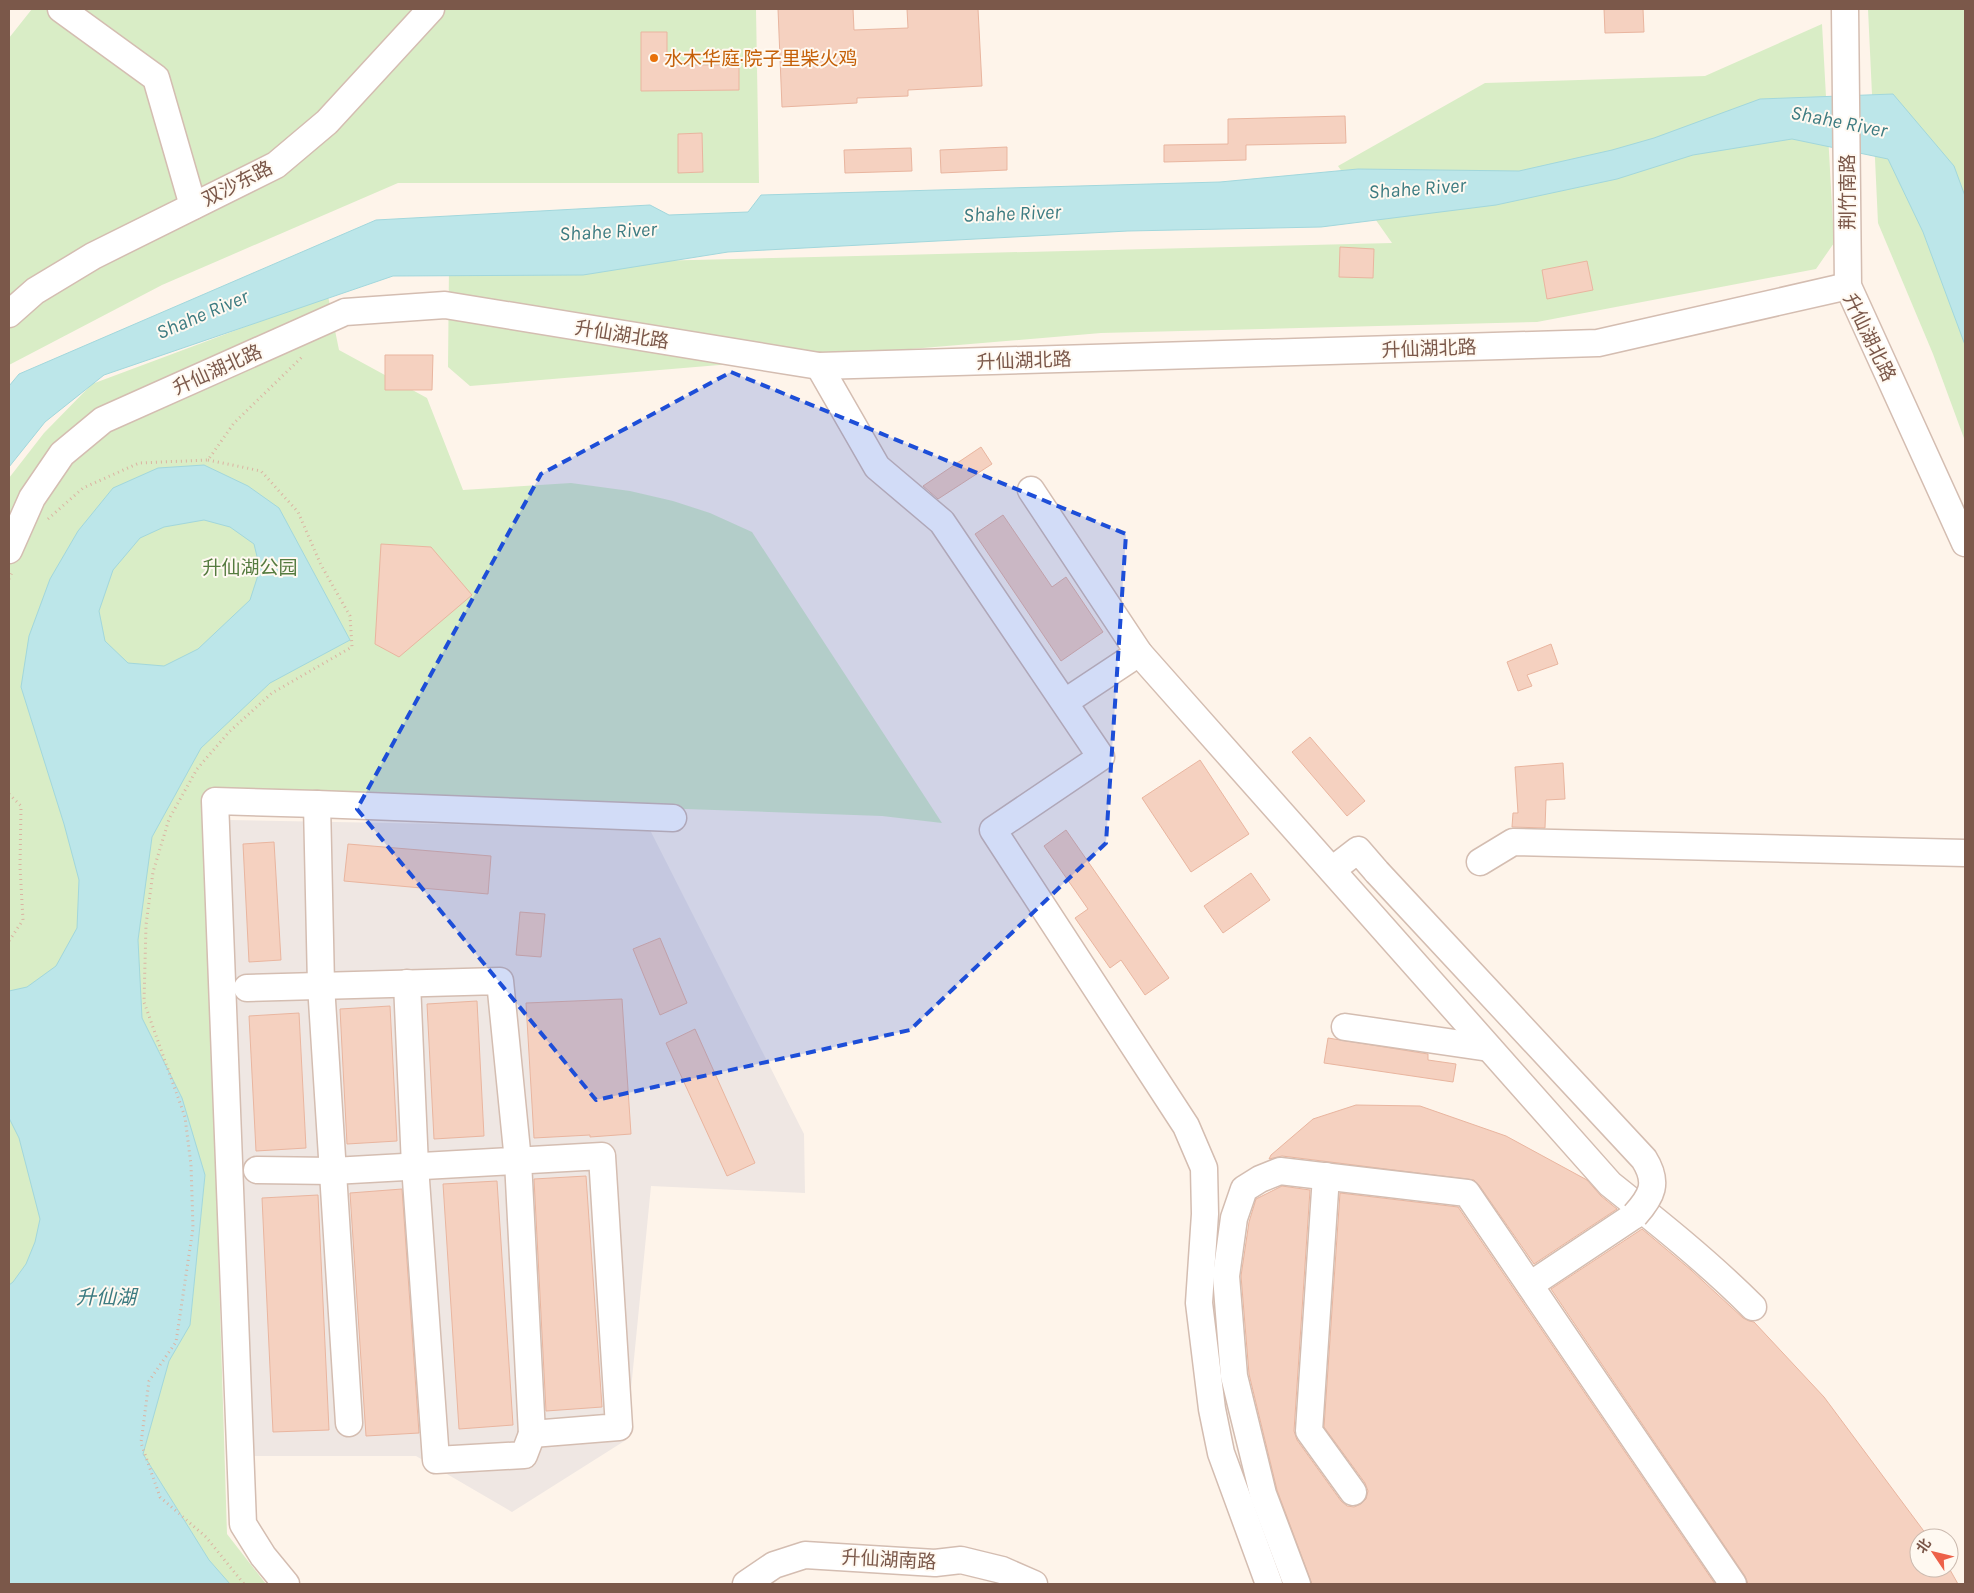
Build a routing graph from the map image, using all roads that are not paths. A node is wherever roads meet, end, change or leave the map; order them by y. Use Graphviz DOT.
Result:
graph roads {
  1 [pos="61,9"];
  2 [pos="431,9"];
  3 [pos="1845,9"];
  4 [pos="193,206"];
  5 [pos="1848,286"];
  6 [pos="9,314"];
  7 [pos="819,366"];
  8 [pos="1030,490"];
  9 [pos="1965,543"];
  10 [pos="12,558"];
  11 [pos="1139,653"];
  12 [pos="1065,702"];
  13 [pos="317,804"];
  14 [pos="673,818"];
  15 [pos="1965,853"];
  16 [pos="1480,862"];
  17 [pos="1332,870"];
  18 [pos="407,983"];
  19 [pos="322,985"];
  20 [pos="247,988"];
  21 [pos="1345,1027"];
  22 [pos="1489,1048"];
  23 [pos="518,1161"];
  24 [pos="415,1166"];
  25 [pos="257,1170"];
  26 [pos="333,1171"];
  27 [pos="1326,1176"];
  28 [pos="1530,1285"];
  29 [pos="1753,1307"];
  30 [pos="349,1423"];
  31 [pos="532,1434"];
  32 [pos="1353,1492"];
  33 [pos="286,1584"];
  34 [pos="746,1584"];
  35 [pos="1034,1584"];
  36 [pos="1269,1584"];
  37 [pos="1296,1584"];
  38 [pos="1733,1584"];
  1 -- 4 [label="street"];
  2 -- 4 [label="street, 双沙东路"];
  3 -- 5 [label="street, 荆竹南路"];
  4 -- 6 [label="street, 双沙东路"];
  5 -- 7 [label="street, 升仙湖北路"];
  5 -- 9 [label="street, 升仙湖北路"];
  7 -- 10 [label="street, 升仙湖北路"];
  7 -- 12 [label="street"];
  8 -- 11 [label="street"];
  11 -- 12 [label="street"];
  11 -- 17 [label="street"];
  12 -- 36 [label="street"];
  13 -- 14 [label="street"];
  13 -- 19 [label="street"];
  13 -- 33 [label="street"];
  15 -- 16 [label="street"];
  17 -- 22 [label="street"];
  17 -- 28 [label="street, bridge"];
  18 -- 19 [label="street"];
  18 -- 23 [label="street"];
  18 -- 24 [label="street"];
  19 -- 20 [label="street"];
  19 -- 26 [label="street"];
  21 -- 22 [label="street"];
  22 -- 29 [label="street"];
  23 -- 24 [label="street"];
  23 -- 31 [label="street"];
  23 -- 31 [label="street"];
  24 -- 26 [label="street"];
  24 -- 31 [label="street"];
  25 -- 26 [label="street"];
  26 -- 30 [label="street"];
  27 -- 28 [label="street"];
  27 -- 32 [label="street"];
  27 -- 37 [label="street"];
  28 -- 38 [label="street"];
  34 -- 35 [label="street, 升仙湖南路"];
}
